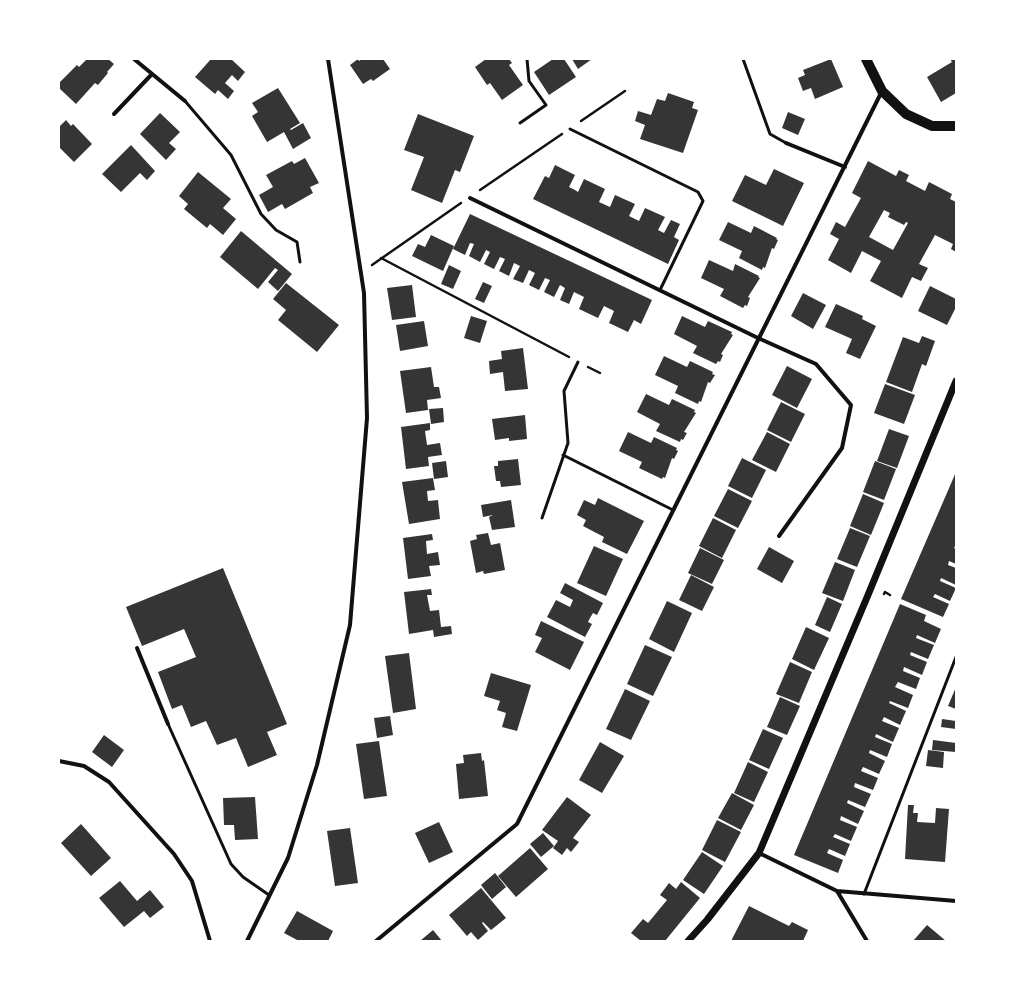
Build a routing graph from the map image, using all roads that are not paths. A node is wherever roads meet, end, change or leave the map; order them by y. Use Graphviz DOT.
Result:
graph roads {
  1 [pos="134,59"];
  2 [pos="328,59"];
  3 [pos="527,59"];
  4 [pos="743,59"];
  5 [pos="866,59"];
  6 [pos="152,74"];
  7 [pos="882,91"];
  8 [pos="185,101"];
  9 [pos="114,114"];
  10 [pos="520,123"];
  11 [pos="956,126"];
  12 [pos="570,129"];
  13 [pos="786,143"];
  14 [pos="845,166"];
  15 [pos="470,198"];
  16 [pos="300,262"];
  17 [pos="660,290"];
  18 [pos="758,338"];
  19 [pos="578,362"];
  20 [pos="956,381"];
  21 [pos="563,455"];
  22 [pos="673,510"];
  23 [pos="542,518"];
  24 [pos="779,536"];
  25 [pos="137,648"];
  26 [pos="956,657"];
  27 [pos="168,724"];
  28 [pos="59,761"];
  29 [pos="759,853"];
  30 [pos="837,891"];
  31 [pos="864,894"];
  32 [pos="269,895"];
  33 [pos="956,901"];
  34 [pos="210,941"];
  35 [pos="247,941"];
  36 [pos="376,941"];
  37 [pos="688,941"];
  38 [pos="867,941"];
  1 -- 6 [label="street"];
  2 -- 32 [label="street"];
  3 -- 10 [label="lane"];
  4 -- 13 [label="lane"];
  5 -- 7 [label="main road"];
  6 -- 8 [label="street"];
  6 -- 9 [label="street"];
  7 -- 11 [label="main road"];
  7 -- 14 [label="street"];
  8 -- 16 [label="lane"];
  12 -- 17 [label="lane"];
  13 -- 14 [label="street"];
  14 -- 18 [label="street"];
  15 -- 17 [label="street"];
  17 -- 18 [label="street"];
  18 -- 22 [label="street"];
  18 -- 24 [label="street"];
  19 -- 21 [label="lane"];
  20 -- 29 [label="street"];
  21 -- 22 [label="lane"];
  21 -- 23 [label="lane"];
  22 -- 36 [label="street"];
  25 -- 27 [label="street"];
  26 -- 31 [label="lane"];
  27 -- 32 [label="lane"];
  28 -- 34 [label="street"];
  29 -- 30 [label="street"];
  29 -- 37 [label="street"];
  30 -- 31 [label="street"];
  30 -- 38 [label="street"];
  31 -- 33 [label="street"];
  32 -- 35 [label="street"];
}
